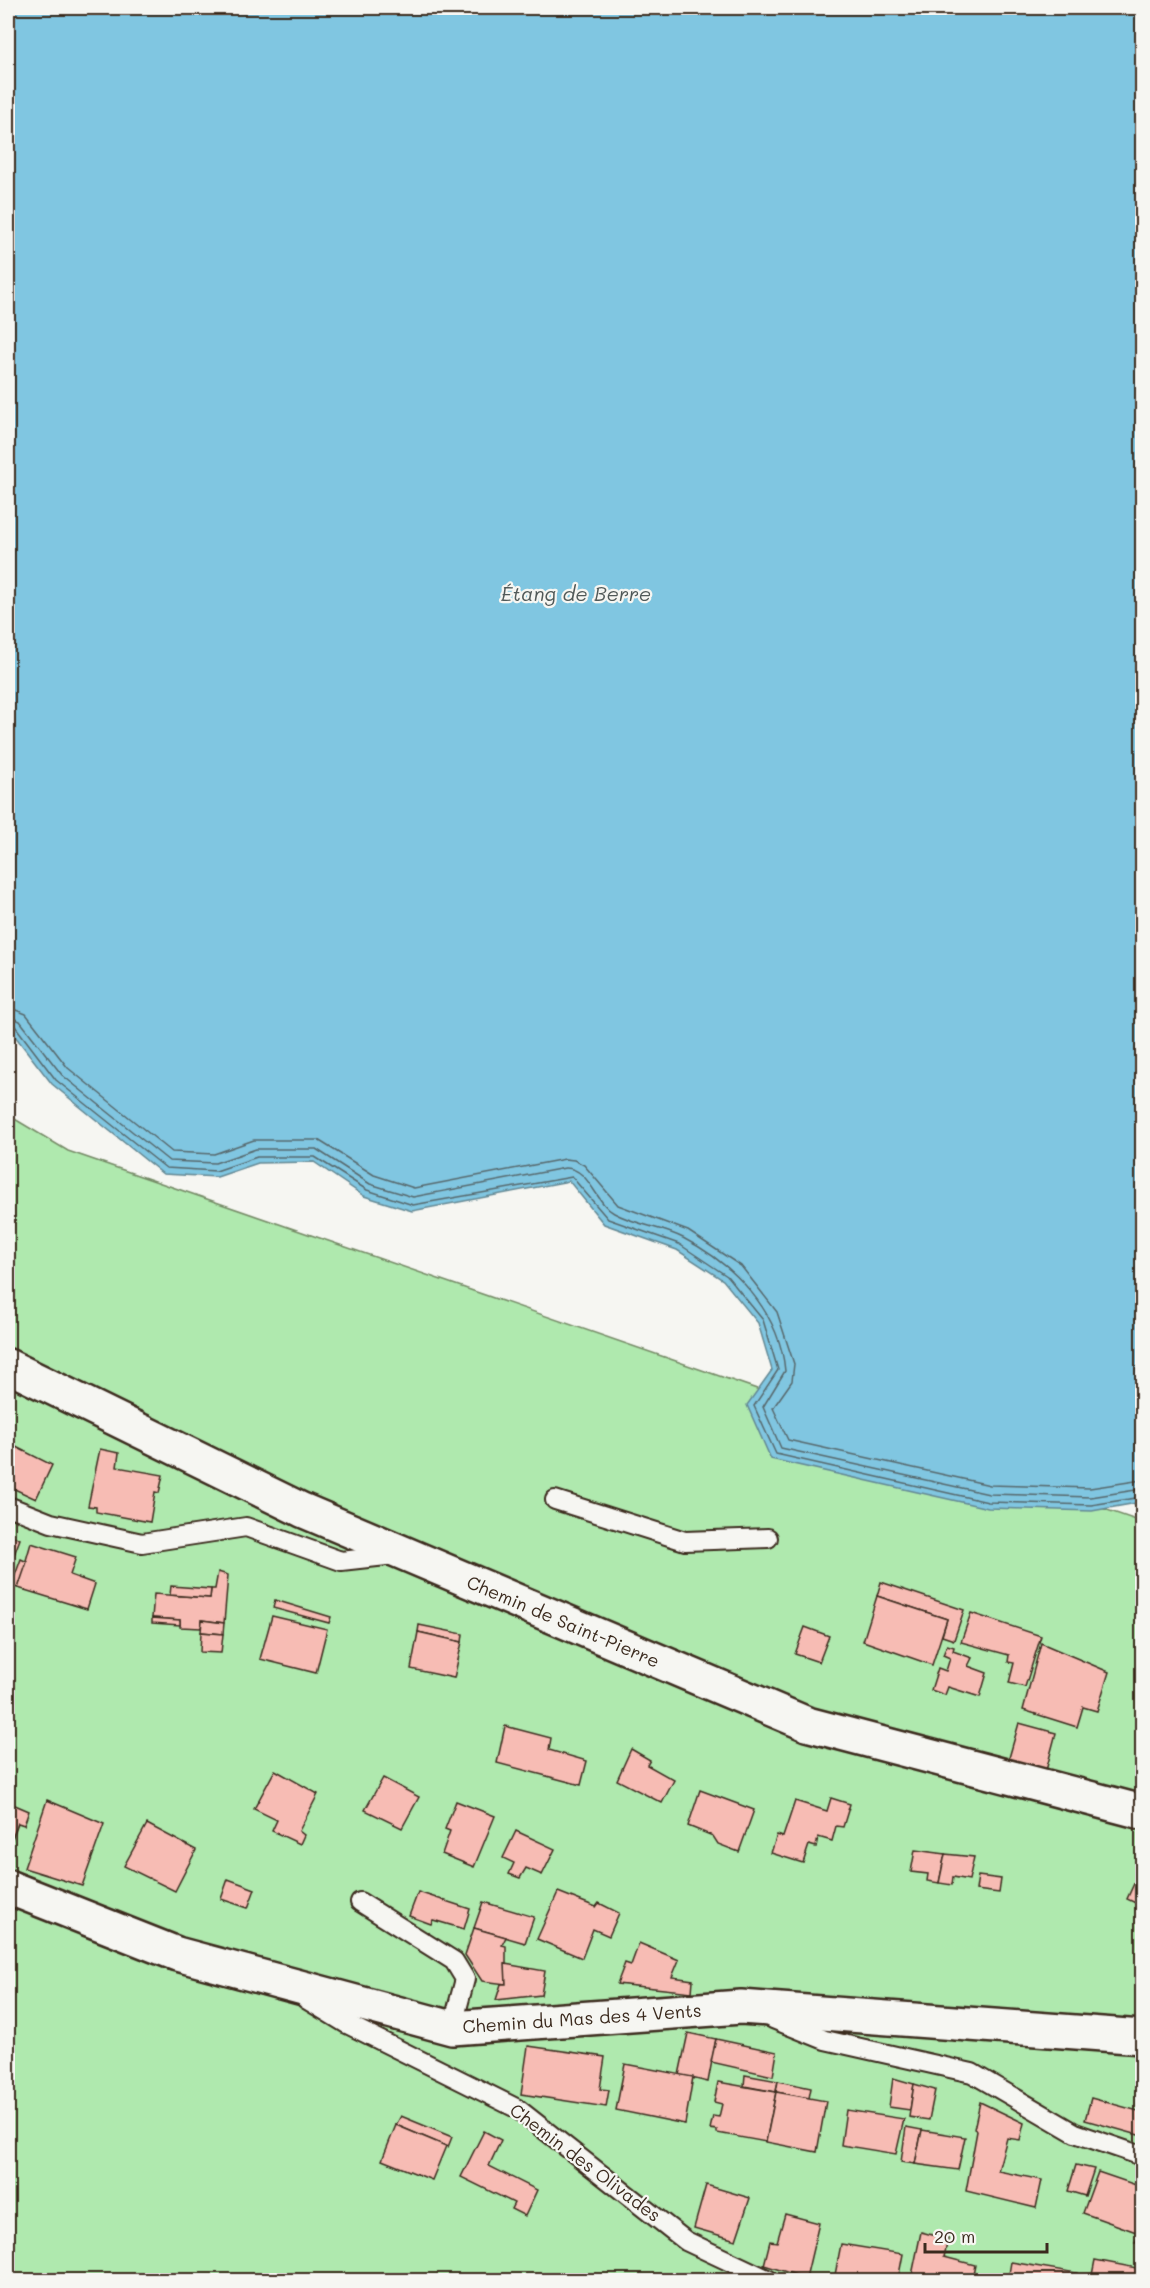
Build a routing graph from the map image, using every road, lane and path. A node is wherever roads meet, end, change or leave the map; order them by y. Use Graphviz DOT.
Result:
graph roads {
  1 [pos="8,1366"];
  2 [pos="555,1500"];
  3 [pos="8,1506"];
  4 [pos="768,1538"];
  5 [pos="404,1554"];
  6 [pos="1143,1812"];
  7 [pos="8,1887"];
  8 [pos="360,1902"];
  9 [pos="274,1978"];
  10 [pos="741,2007"];
  11 [pos="452,2028"];
  12 [pos="1143,2037"];
  13 [pos="1143,2156"];
  14 [pos="769,2280"];
  1 -- 5 [label="street, Chemin de Saint-Pierre"];
  2 -- 4 [label="lane"];
  3 -- 5 [label="lane"];
  5 -- 6 [label="street, Chemin de Saint-Pierre"];
  7 -- 9 [label="street, Chemin du Mas des 4 Vents"];
  8 -- 11 [label="lane"];
  9 -- 11 [label="street, Chemin du Mas des 4 Vents"];
  9 -- 14 [label="lane, Chemin des Olivades"];
  10 -- 11 [label="street, Chemin du Mas des 4 Vents"];
  10 -- 12 [label="street, Chemin du Mas des 4 Vents"];
  10 -- 13 [label="lane"];
}
